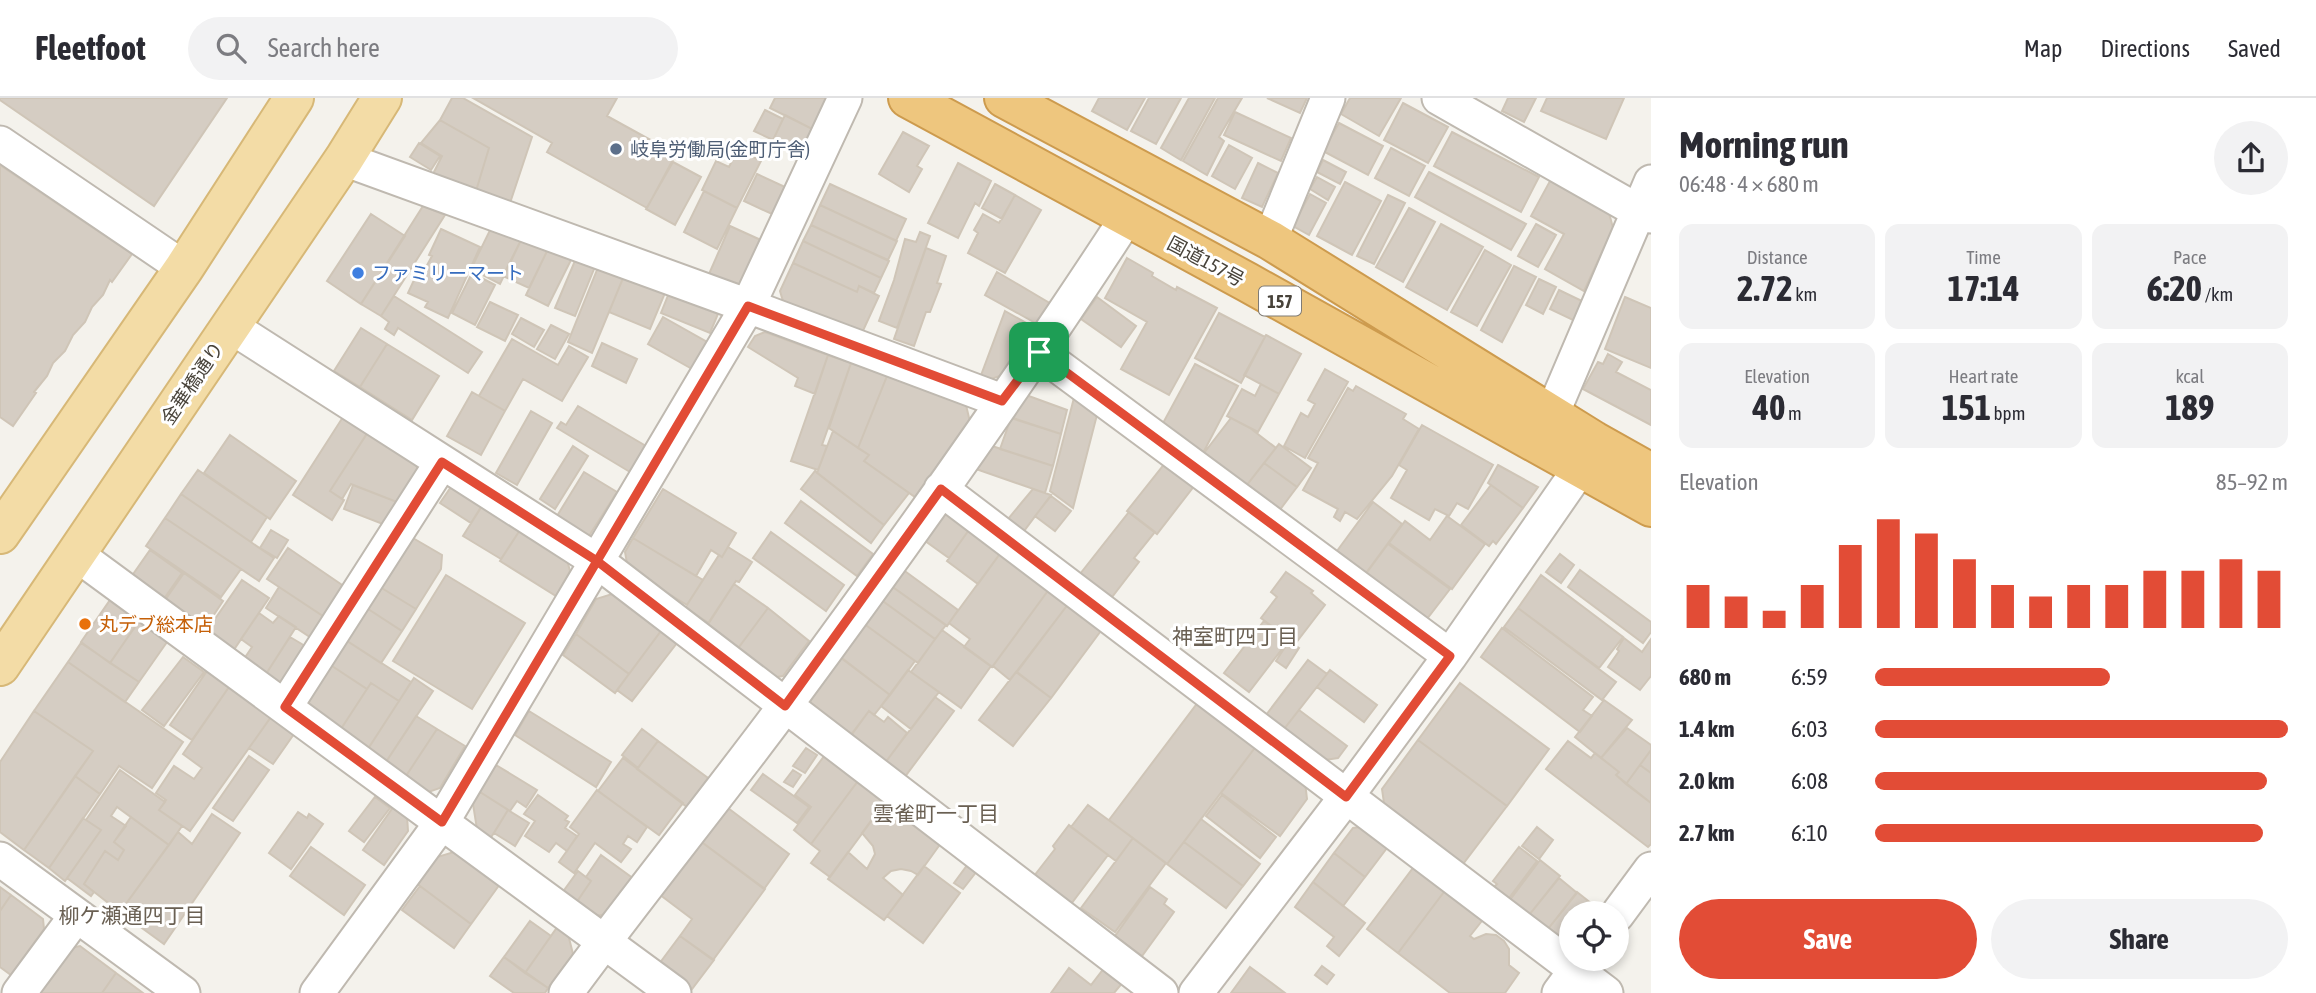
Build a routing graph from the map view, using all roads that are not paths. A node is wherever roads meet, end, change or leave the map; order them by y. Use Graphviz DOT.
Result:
graph roads {
  1 [pos="294,98"];
  2 [pos="382,98"];
  3 [pos="845,98"];
  4 [pos="908,98"];
  5 [pos="1004,98"];
  6 [pos="1328,98"];
  7 [pos="1439,98"];
  8 [pos="0,143"];
  9 [pos="344,159"];
  10 [pos="1647,203"];
  11 [pos="1122,215"];
  12 [pos="1269,240"];
  13 [pos="184,268"];
  14 [pos="748,306"];
  15 [pos="230,327"];
  16 [pos="1039,352"];
  17 [pos="1002,401"];
  18 [pos="1552,414"];
  19 [pos="1587,454"];
  20 [pos="442,462"];
  21 [pos="1651,473"];
  22 [pos="941,489"];
  23 [pos="1651,507"];
  24 [pos="5,516"];
  25 [pos="76,554"];
  26 [pos="597,561"];
  27 [pos="1450,656"];
  28 [pos="0,666"];
  29 [pos="785,706"];
  30 [pos="285,707"];
  31 [pos="1346,797"];
  32 [pos="442,822"];
  33 [pos="0,859"];
  34 [pos="1651,869"];
  35 [pos="1627,901"];
  36 [pos="76,916"];
  37 [pos="605,941"];
  38 [pos="1573,974"];
  39 [pos="19,993"];
  40 [pos="184,993"];
  41 [pos="317,993"];
  42 [pos="566,993"];
  43 [pos="674,993"];
  44 [pos="1161,993"];
  45 [pos="1196,993"];
  46 [pos="1606,993"];
  1 -- 13 [label="main road"];
  2 -- 9 [label="main road, 金華橋通り"];
  3 -- 14 [label="street"];
  4 -- 11 [label="highway, 国道157号 / 157"];
  5 -- 12 [label="highway, 国道157号 / 157"];
  6 -- 12 [label="street"];
  7 -- 10 [label="street"];
  8 -- 13 [label="street"];
  9 -- 14 [label="street"];
  9 -- 15 [label="main road, 金華橋通り"];
  10 -- 18 [label="street"];
  11 -- 16 [label="street"];
  11 -- 19 [label="highway, 国道157号 / 157"];
  12 -- 18 [label="highway, 国道157号 / 157"];
  13 -- 24 [label="main road"];
  14 -- 17 [label="street"];
  14 -- 26 [label="street"];
  15 -- 20 [label="street"];
  15 -- 25 [label="main road, 金華橋通り"];
  16 -- 17 [label="street"];
  16 -- 27 [label="street"];
  17 -- 22 [label="street"];
  18 -- 19 [label="highway, 国道157号 / 157"];
  19 -- 21 [label="highway, 国道157号 / 157"];
  19 -- 23 [label="highway, 国道157号 / 157"];
  19 -- 27 [label="street"];
  20 -- 26 [label="street"];
  20 -- 30 [label="street"];
  22 -- 29 [label="street"];
  22 -- 31 [label="street"];
  25 -- 28 [label="main road, 金華橋通り"];
  25 -- 30 [label="street"];
  26 -- 29 [label="street"];
  26 -- 32 [label="street"];
  27 -- 31 [label="street"];
  29 -- 37 [label="street"];
  29 -- 44 [label="street"];
  30 -- 32 [label="street"];
  31 -- 38 [label="street"];
  31 -- 45 [label="street"];
  32 -- 37 [label="street"];
  32 -- 41 [label="street"];
  33 -- 36 [label="street"];
  34 -- 35 [label="street"];
  36 -- 39 [label="street"];
  36 -- 40 [label="street"];
  37 -- 42 [label="street"];
  37 -- 43 [label="street"];
  38 -- 46 [label="street"];
}
